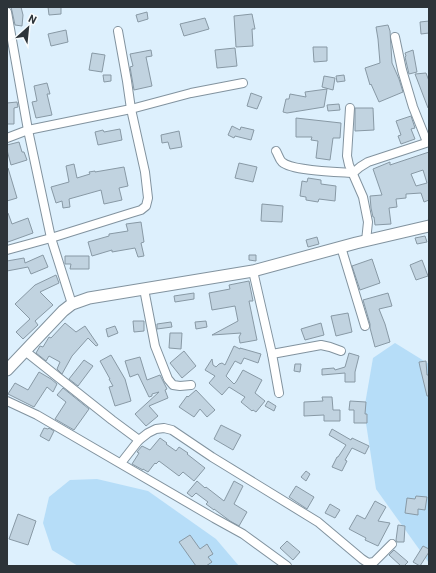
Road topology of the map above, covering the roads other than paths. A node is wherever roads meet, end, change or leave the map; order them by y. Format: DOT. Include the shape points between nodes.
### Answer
graph roads {
  1 [pos="7,12"];
  2 [pos="118,31"];
  3 [pos="395,37"];
  4 [pos="243,83"];
  5 [pos="350,108"];
  6 [pos="131,109"];
  7 [pos="28,130"];
  8 [pos="7,138"];
  9 [pos="428,142"];
  10 [pos="276,151"];
  11 [pos="353,173"];
  12 [pos="429,226"];
  13 [pos="52,238"];
  14 [pos="366,240"];
  15 [pos="341,247"];
  16 [pos="7,250"];
  17 [pos="252,271"];
  18 [pos="144,289"];
  19 [pos="72,304"];
  20 [pos="364,326"];
  21 [pos="25,351"];
  22 [pos="341,351"];
  23 [pos="272,354"];
  24 [pos="7,370"];
  25 [pos="191,385"];
  26 [pos="279,392"];
  27 [pos="7,401"];
  28 [pos="140,440"];
  29 [pos="121,464"];
  30 [pos="392,544"];
  31 [pos="287,566"];
  1 -- 7 [label="street"];
  2 -- 6 [label="street"];
  3 -- 9 [label="street" via="411,99"];
  4 -- 6 [label="street" via="191,93"];
  5 -- 11 [label="street" via="347,156"];
  6 -- 7 [label="street"];
  6 -- 13 [label="street" via="144,172 148,198 146,206 141,210"];
  7 -- 8 [label="street"];
  7 -- 13 [label="street"];
  9 -- 11 [label="street" via="368,162"];
  10 -- 11 [label="street" via="281,161 288,166"];
  11 -- 14 [label="street" via="363,197 368,222"];
  12 -- 14 [label="street"];
  13 -- 16 [label="street"];
  13 -- 19 [label="street"];
  14 -- 15 [label="street"];
  15 -- 17 [label="street"];
  15 -- 20 [label="street"];
  17 -- 18 [label="street"];
  17 -- 23 [label="street"];
  18 -- 19 [label="street" via="89,298"];
  18 -- 25 [label="street" via="155,346 168,379 173,385"];
  19 -- 21 [label="street"];
  21 -- 24 [label="street"];
  21 -- 28 [label="street"];
  22 -- 23 [label="street" via="321,345"];
  23 -- 26 [label="street"];
  27 -- 29 [label="street" via="37,415"];
  28 -- 29 [label="street"];
  28 -- 30 [label="street" via="156,429 172,430 318,522 368,563 374,562"];
  29 -- 31 [label="street" via="243,534"];
}
